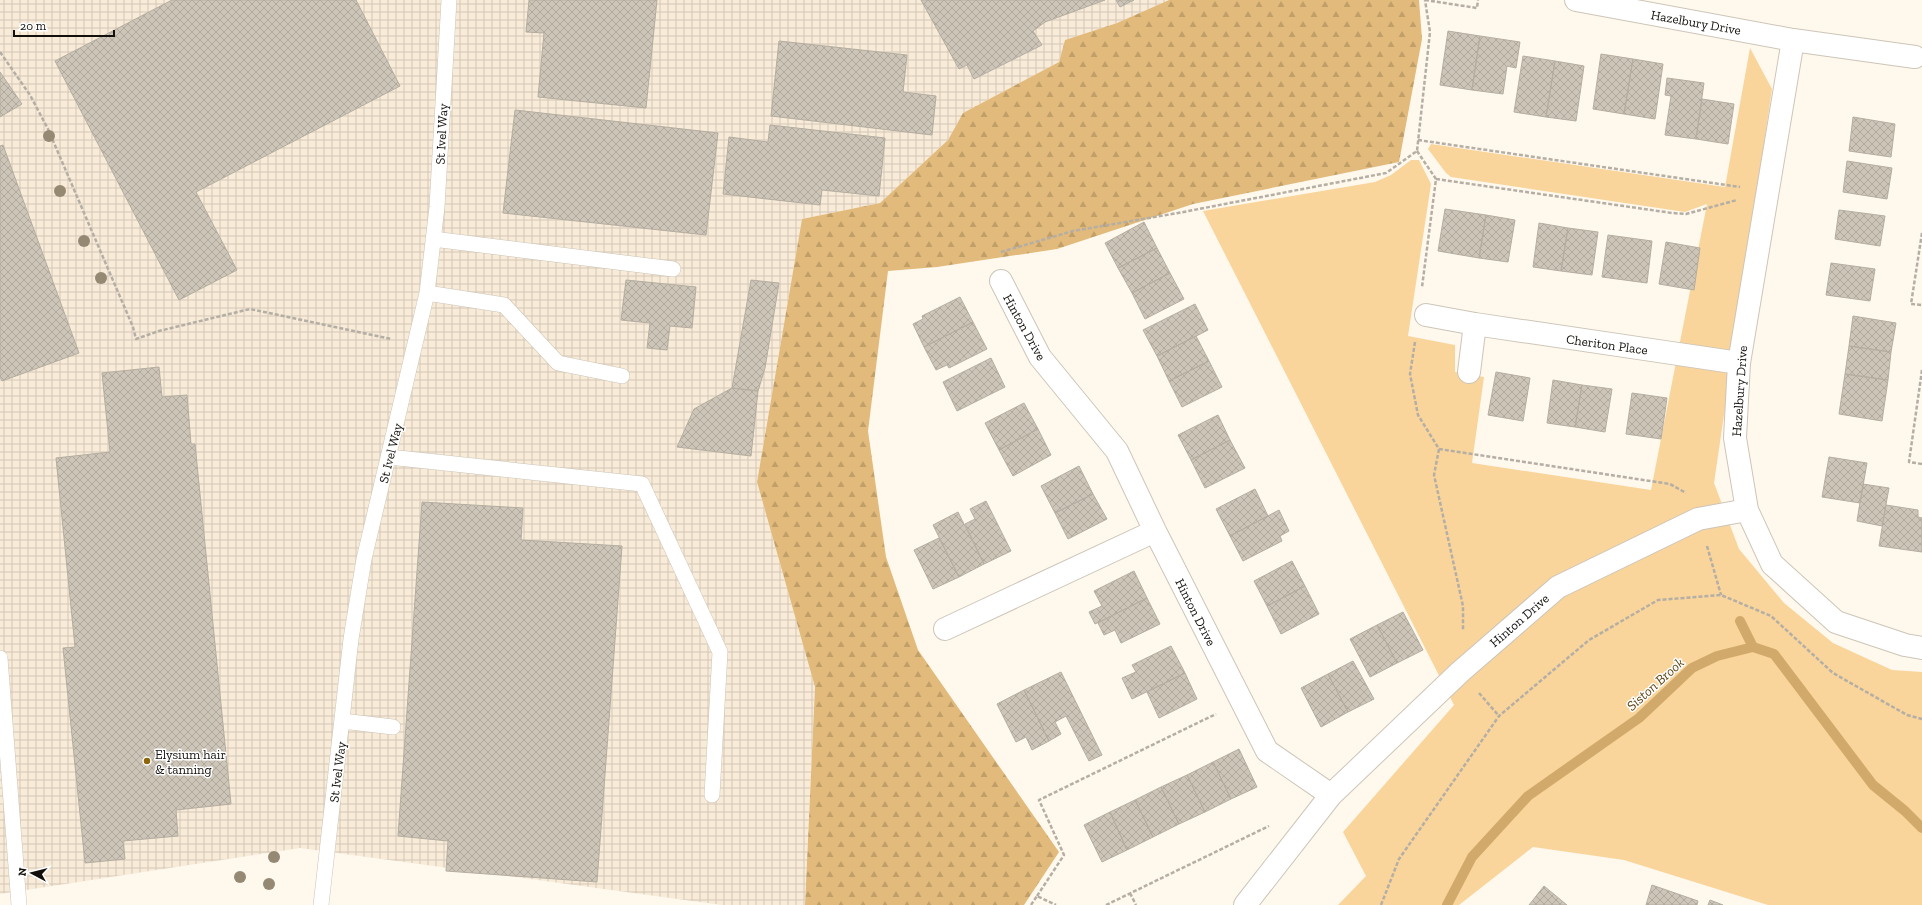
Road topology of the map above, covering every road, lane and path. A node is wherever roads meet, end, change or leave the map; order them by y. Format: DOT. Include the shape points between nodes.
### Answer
graph roads {
  1 [pos="449,0"];
  2 [pos="1425,0"];
  3 [pos="1478,0"];
  4 [pos="1576,0"];
  5 [pos="1793,40"];
  6 [pos="0,52"];
  7 [pos="1915,57"];
  8 [pos="1418,140"];
  9 [pos="1436,179"];
  10 [pos="1767,191"];
  11 [pos="1922,233"];
  12 [pos="433,239"];
  13 [pos="673,269"];
  14 [pos="1001,281"];
  15 [pos="427,293"];
  16 [pos="1922,305"];
  17 [pos="1426,315"];
  18 [pos="1475,324"];
  19 [pos="416,344"];
  20 [pos="1739,363"];
  21 [pos="1922,370"];
  22 [pos="1469,372"];
  23 [pos="622,376"];
  24 [pos="1439,449"];
  25 [pos="389,457"];
  26 [pos="1922,464"];
  27 [pos="1747,510"];
  28 [pos="1698,519"];
  29 [pos="1155,531"];
  30 [pos="1721,595"];
  31 [pos="945,629"];
  32 [pos="1922,648"];
  33 [pos="0,658"];
  34 [pos="1460,672"];
  35 [pos="1242,701"];
  36 [pos="1499,716"];
  37 [pos="1922,719"];
  38 [pos="342,721"];
  39 [pos="393,727"];
  40 [pos="4,767"];
  41 [pos="1331,795"];
  42 [pos="712,796"];
  43 [pos="1274,823"];
  44 [pos="1130,893"];
  45 [pos="1037,896"];
  46 [pos="19,905"];
  47 [pos="321,905"];
  48 [pos="1031,905"];
  49 [pos="1056,905"];
  50 [pos="1106,905"];
  51 [pos="1136,905"];
  52 [pos="1245,905"];
  53 [pos="1381,905"];
  1 -- 12 [label="lane, St Ivel Way"];
  2 -- 3 [label="path" via="1477,8"];
  2 -- 8 [label="path" via="1430,32"];
  4 -- 5 [label="street, Hazelbury Drive"];
  5 -- 7 [label="street, Hazelbury Drive"];
  5 -- 10 [label="street, Hazelbury Drive"];
  6 -- 19 [label="path" via="30,95 48,129 136,339 250,309"];
  8 -- 10 [label="path"];
  8 -- 14 [label="path" via="1417,151 1386,173 1073,231 996,253"];
  9 -- 10 [label="path" via="1686,214"];
  10 -- 20 [label="street, Hazelbury Drive"];
  11 -- 16 [label="path" via="1911,304"];
  12 -- 13 [label="lane"];
  12 -- 15 [label="lane, St Ivel Way"];
  14 -- 29 [label="street, Hinton Drive" via="1040,357 1117,450"];
  15 -- 19 [label="lane, St Ivel Way"];
  15 -- 23 [label="lane" via="504,305 558,363"];
  17 -- 18 [label="street, Cheriton Place"];
  18 -- 20 [label="street, Cheriton Place"];
  18 -- 22 [label="street"];
  19 -- 25 [label="lane, St Ivel Way"];
  20 -- 27 [label="street, Hazelbury Drive" via="1735,438"];
  21 -- 26 [label="path" via="1909,462"];
  24 -- 34 [label="path" via="1434,474 1463,606"];
  25 -- 38 [label="lane, St Ivel Way" via="364,559 351,639"];
  25 -- 42 [label="lane" via="642,484 720,652"];
  27 -- 28 [label="street, Hinton Drive"];
  27 -- 32 [label="street, Hazelbury Drive" via="1772,564 1836,622 1905,645"];
  28 -- 30 [label="path"];
  28 -- 34 [label="street, Hinton Drive" via="1558,587"];
  29 -- 31 [label="street"];
  29 -- 35 [label="street, Hinton Drive"];
  30 -- 36 [label="path" via="1658,600 1589,640"];
  30 -- 37 [label="path" via="1771,616 1833,674 1907,715"];
  33 -- 40 [label="lane"];
  34 -- 36 [label="path"];
  34 -- 41 [label="street, Hinton Drive"];
  35 -- 41 [label="street, Hinton Drive" via="1267,751"];
  35 -- 45 [label="path" via="1039,800 1064,855"];
  36 -- 53 [label="path" via="1399,859"];
  38 -- 39 [label="lane"];
  38 -- 47 [label="lane, St Ivel Way"];
  40 -- 46 [label="lane"];
  41 -- 52 [label="street, Hinton Drive"];
  43 -- 44 [label="path"];
  44 -- 50 [label="path"];
  44 -- 51 [label="path"];
  45 -- 48 [label="path"];
  45 -- 49 [label="path"];
}
